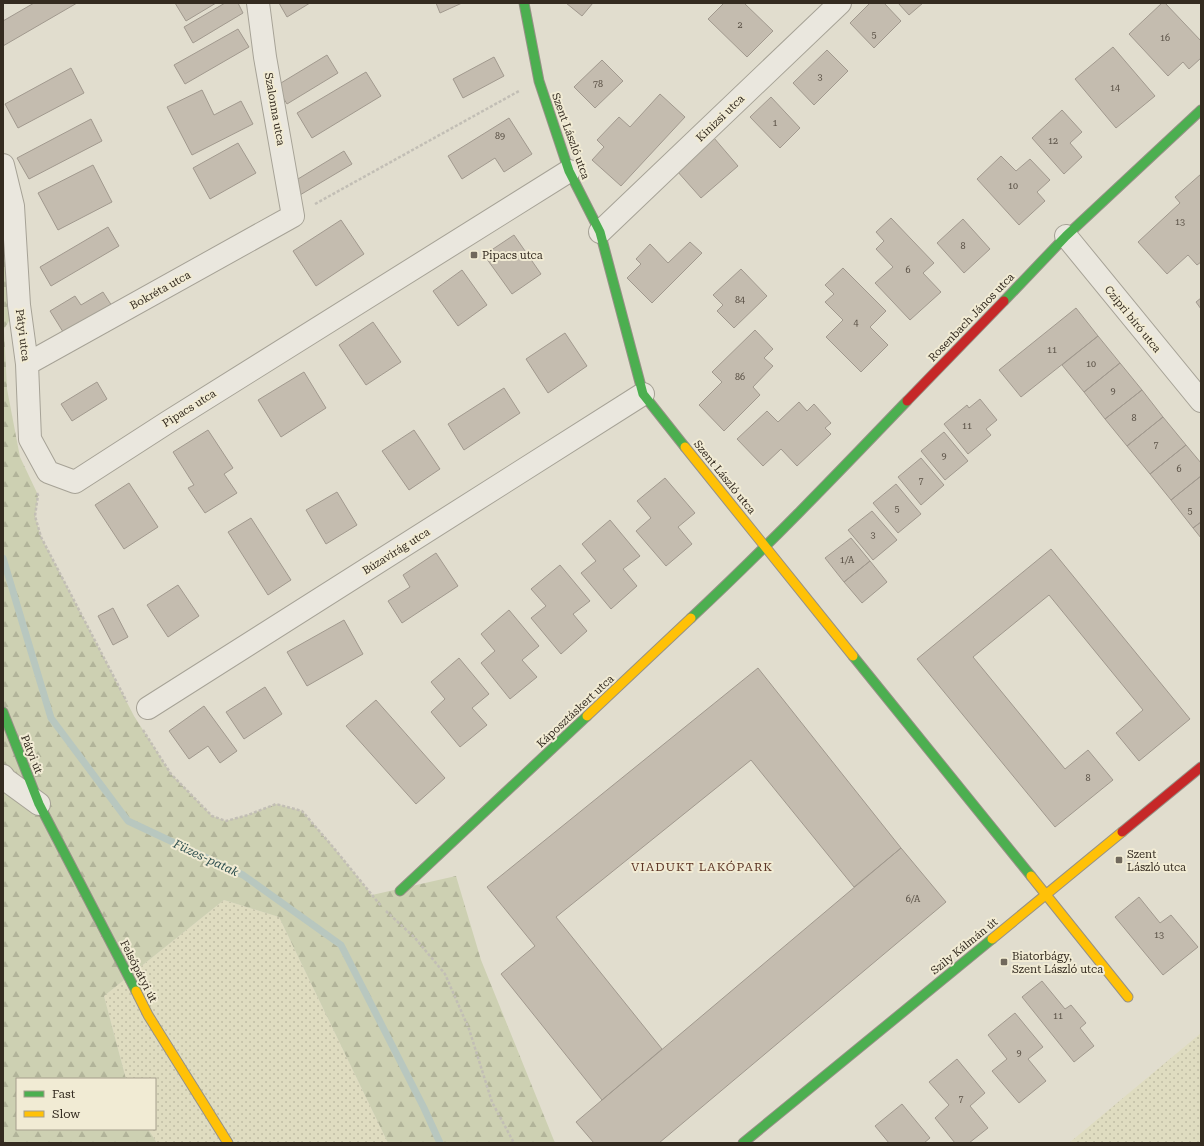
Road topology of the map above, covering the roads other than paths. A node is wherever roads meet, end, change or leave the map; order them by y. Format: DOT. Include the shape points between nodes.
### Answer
graph roads {
  1 [pos="258,3"];
  2 [pos="524,3"];
  3 [pos="840,3"];
  4 [pos="1201,110"];
  5 [pos="3,165"];
  6 [pos="569,171"];
  7 [pos="293,216"];
  8 [pos="600,232"];
  9 [pos="1066,236"];
  10 [pos="27,364"];
  11 [pos="643,394"];
  12 [pos="1201,401"];
  13 [pos="75,482"];
  14 [pos="766,548"];
  15 [pos="148,708"];
  16 [pos="3,712"];
  17 [pos="1201,767"];
  18 [pos="3,776"];
  19 [pos="39,804"];
  20 [pos="400,891"];
  21 [pos="1046,895"];
  22 [pos="1128,997"];
  23 [pos="228,1143"];
  24 [pos="743,1143"];
  1 -- 7 [label="street, Szalonna utca"];
  2 -- 6 [label="street, Szent László utca" via="539,81"];
  3 -- 8 [label="street, Kinizsi utca"];
  4 -- 9 [label="street, Rosenbach János utca"];
  5 -- 10 [label="street, Pátyi utca" via="13,206 19,305"];
  6 -- 8 [label="street, Szent László utca"];
  6 -- 13 [label="street, Pipacs utca"];
  7 -- 10 [label="street, Bokréta utca"];
  8 -- 11 [label="street, Szent László utca"];
  9 -- 12 [label="street, Czipri bíró utca"];
  9 -- 14 [label="street, Rosenbach János utca"];
  10 -- 13 [label="street, Pátyi utca" via="30,439 48,472"];
  11 -- 14 [label="street, Szent László utca"];
  11 -- 15 [label="street, Búzavirág utca"];
  14 -- 20 [label="street, Káposztáskert utca"];
  14 -- 21 [label="street, Szent László utca"];
  16 -- 19 [label="street, Pátyi út"];
  17 -- 21 [label="street, Szily Kálmán út"];
  18 -- 19 [label="street"];
  19 -- 23 [label="street, Felsőpátyi út" via="148,1015"];
  21 -- 22 [label="street, Szent László utca"];
  21 -- 24 [label="street, Szily Kálmán út"];
}
